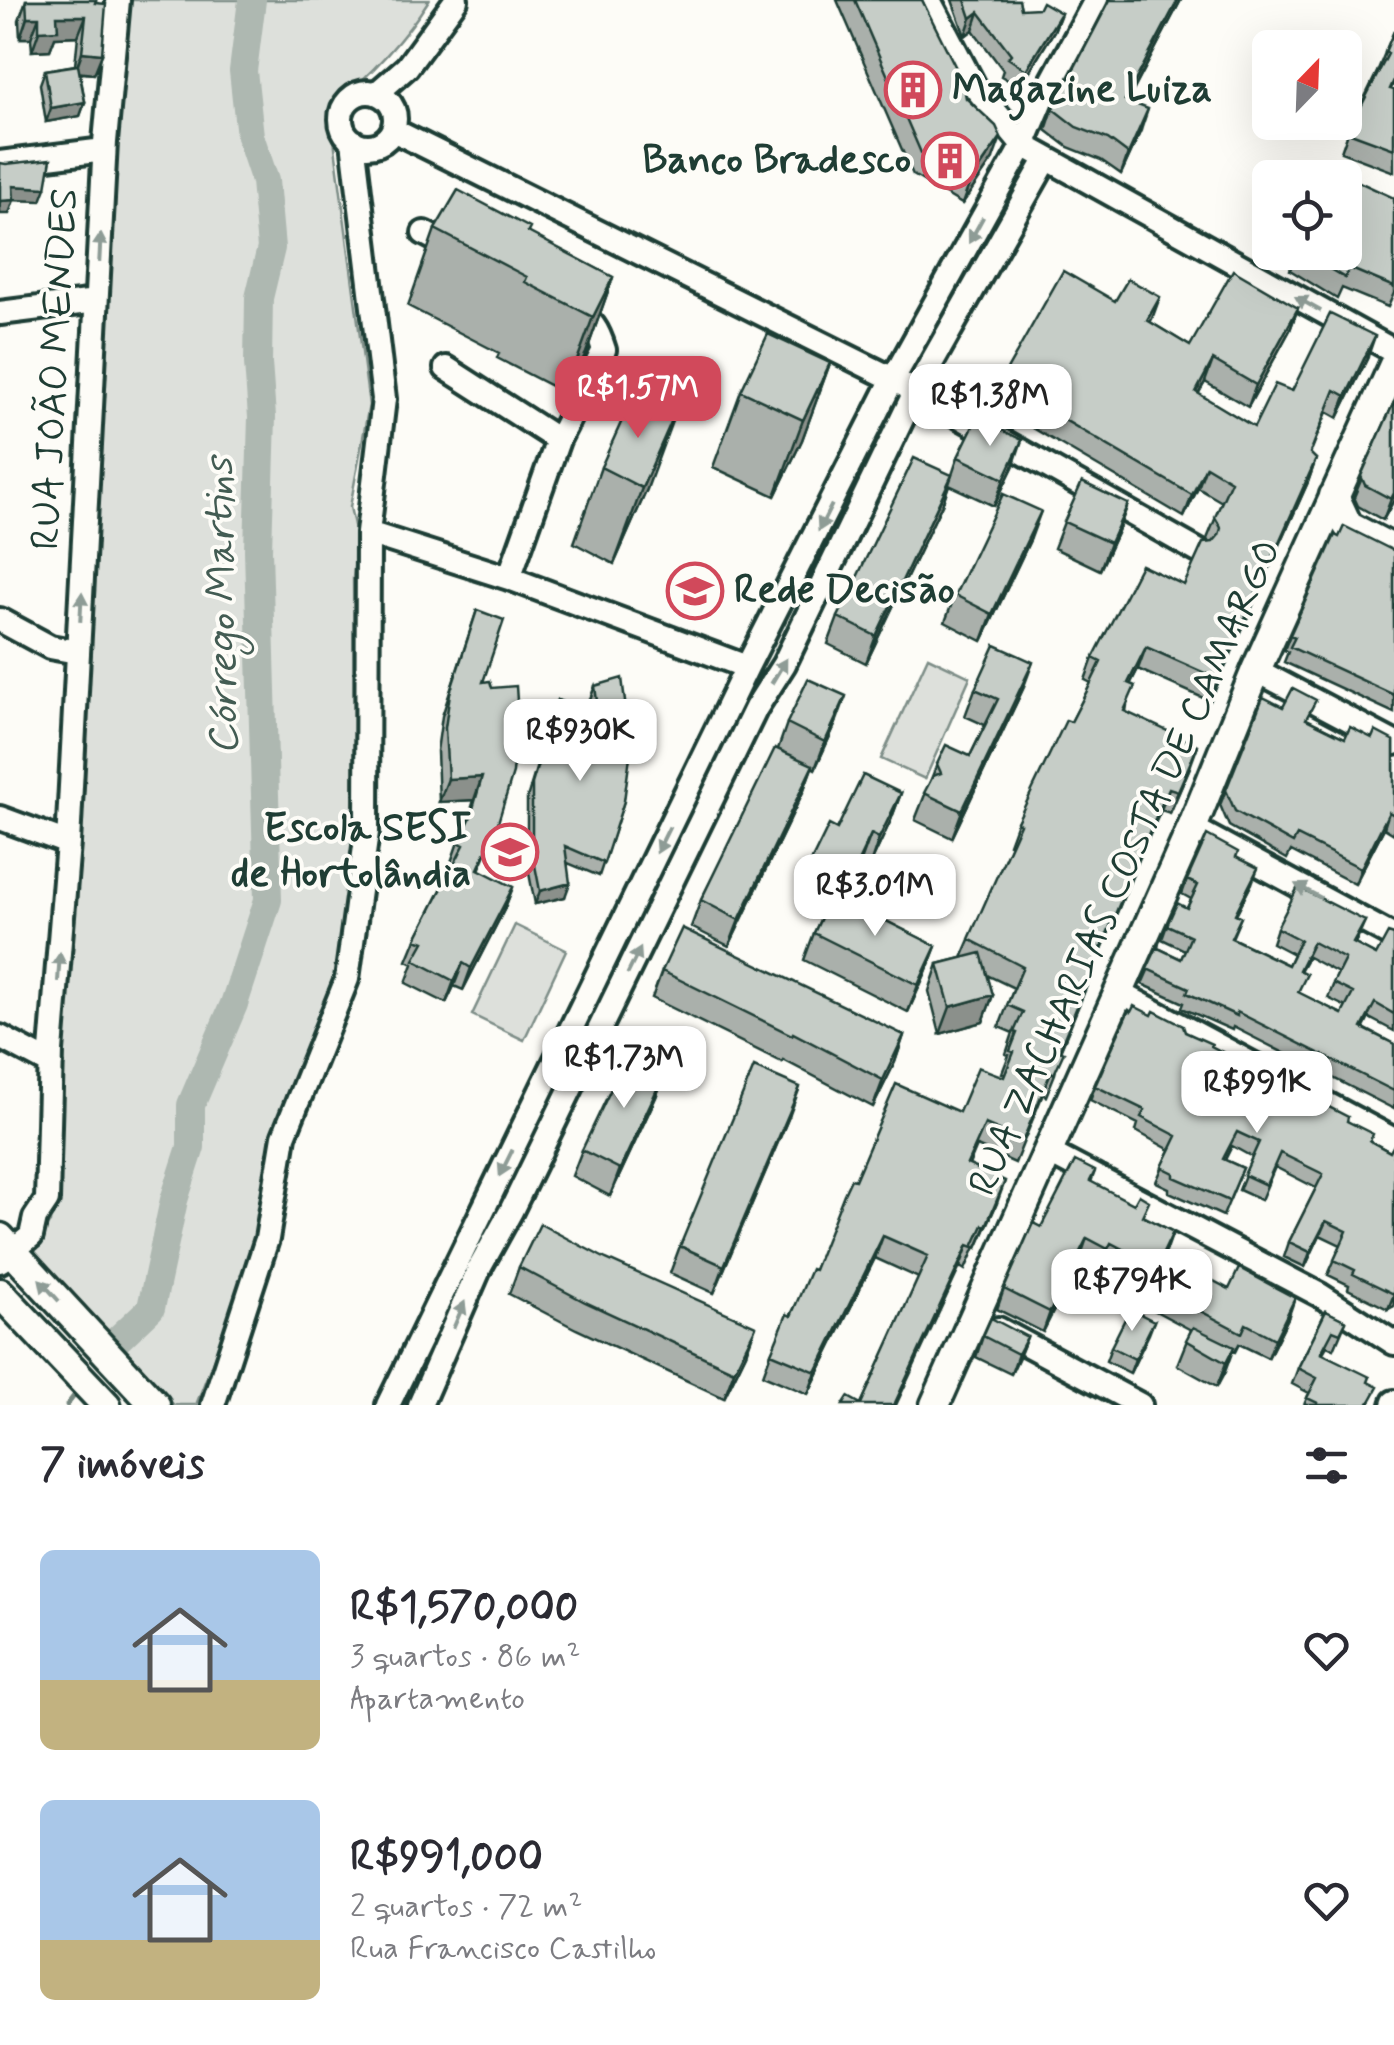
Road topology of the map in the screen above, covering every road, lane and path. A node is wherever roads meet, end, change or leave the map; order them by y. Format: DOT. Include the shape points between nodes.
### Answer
graph roads {
  1 [pos="118,0"];
  2 [pos="456,0"];
  3 [pos="929,0"];
  4 [pos="1096,0"];
  5 [pos="377,93"];
  6 [pos="394,121"];
  7 [pos="352,140"];
  8 [pos="1022,144"];
  9 [pos="104,150"];
  10 [pos="1046,160"];
  11 [pos="0,162"];
  12 [pos="424,233"];
  13 [pos="488,266"];
  14 [pos="552,299"];
  15 [pos="96,301"];
  16 [pos="0,313"];
  17 [pos="1394,351"];
  18 [pos="1394,365"];
  19 [pos="446,368"];
  20 [pos="896,374"];
  21 [pos="916,392"];
  22 [pos="558,440"];
  23 [pos="1334,496"];
  24 [pos="1348,526"];
  25 [pos="368,533"];
  26 [pos="1313,544"];
  27 [pos="1394,550"];
  28 [pos="1198,551"];
  29 [pos="509,578"];
  30 [pos="0,620"];
  31 [pos="77,652"];
  32 [pos="747,667"];
  33 [pos="1256,670"];
  34 [pos="1394,743"];
  35 [pos="0,818"];
  36 [pos="1192,828"];
  37 [pos="68,843"];
  38 [pos="1394,937"];
  39 [pos="1118,992"];
  40 [pos="0,1037"];
  41 [pos="51,1064"];
  42 [pos="1394,1140"];
  43 [pos="1046,1151"];
  44 [pos="3,1246"];
  45 [pos="0,1293"];
  46 [pos="973,1315"];
  47 [pos="1394,1343"];
  48 [pos="215,1397"];
  49 [pos="106,1405"];
  50 [pos="155,1405"];
  51 [pos="197,1405"];
  52 [pos="388,1405"];
  53 [pos="420,1405"];
  54 [pos="934,1405"];
  55 [pos="1140,1405"];
  1 -- 9 [label="street, RUA JOÃO MENDES"];
  2 -- 5 [label="street" via="407,67"];
  3 -- 8 [label="street" via="974,86"];
  4 -- 8 [label="street"];
  5 -- 6 [label="street" via="391,105"];
  5 -- 7 [label="street" via="358,94 344,106 342,124"];
  6 -- 7 [label="street" via="388,137 374,145"];
  6 -- 20 [label="street"];
  7 -- 25 [label="street" via="384,399"];
  8 -- 10 [label="street"];
  8 -- 20 [label="street, one-way"];
  9 -- 11 [label="street"];
  15 -- 9 [label="street, RUA JOÃO MENDES, one-way"];
  17 -- 10 [label="street, one-way"];
  10 -- 21 [label="street"];
  12 -- 13 [label="street"];
  14 -- 22 [label="street" via="584,315 604,350"];
  15 -- 16 [label="street"];
  31 -- 15 [label="street, RUA JOÃO MENDES, one-way"];
  18 -- 23 [label="main road, RUA ZACHARIAS COSTA DE CAMARGO"];
  19 -- 22 [label="street"];
  20 -- 21 [label="street"];
  20 -- 32 [label="street, one-way"];
  21 -- 28 [label="street"];
  53 -- 21 [label="street, one-way" via="480,1267"];
  22 -- 29 [label="street"];
  23 -- 24 [label="main road"];
  23 -- 26 [label="main road, RUA ZACHARIAS COSTA DE CAMARGO"];
  24 -- 26 [label="main road"];
  24 -- 27 [label="main road"];
  25 -- 29 [label="street"];
  25 -- 48 [label="street" via="366,832 347,979 284,1136 266,1239"];
  26 -- 33 [label="main road, RUA ZACHARIAS COSTA DE CAMARGO"];
  29 -- 32 [label="street"];
  30 -- 31 [label="street" via="50,647"];
  31 -- 37 [label="street, RUA JOÃO MENDES"];
  32 -- 52 [label="street, one-way"];
  33 -- 34 [label="street"];
  33 -- 36 [label="main road, RUA ZACHARIAS COSTA DE CAMARGO"];
  35 -- 37 [label="street"];
  38 -- 36 [label="street, one-way"];
  36 -- 39 [label="main road, RUA ZACHARIAS COSTA DE CAMARGO"];
  41 -- 37 [label="street, RUA JOÃO MENDES, one-way"];
  39 -- 42 [label="street"];
  39 -- 43 [label="main road, RUA ZACHARIAS COSTA DE CAMARGO"];
  40 -- 41 [label="street"];
  41 -- 44 [label="street, RUA JOÃO MENDES" via="47,1200 35,1218 16,1225"];
  43 -- 46 [label="main road, RUA ZACHARIAS COSTA DE CAMARGO"];
  43 -- 47 [label="street" via="1320,1295"];
  50 -- 44 [label="main road, one-way"];
  45 -- 49 [label="main road"];
  46 -- 54 [label="main road, RUA ZACHARIAS COSTA DE CAMARGO"];
  46 -- 55 [label="street"];
  48 -- 51 [label="street"];
}
